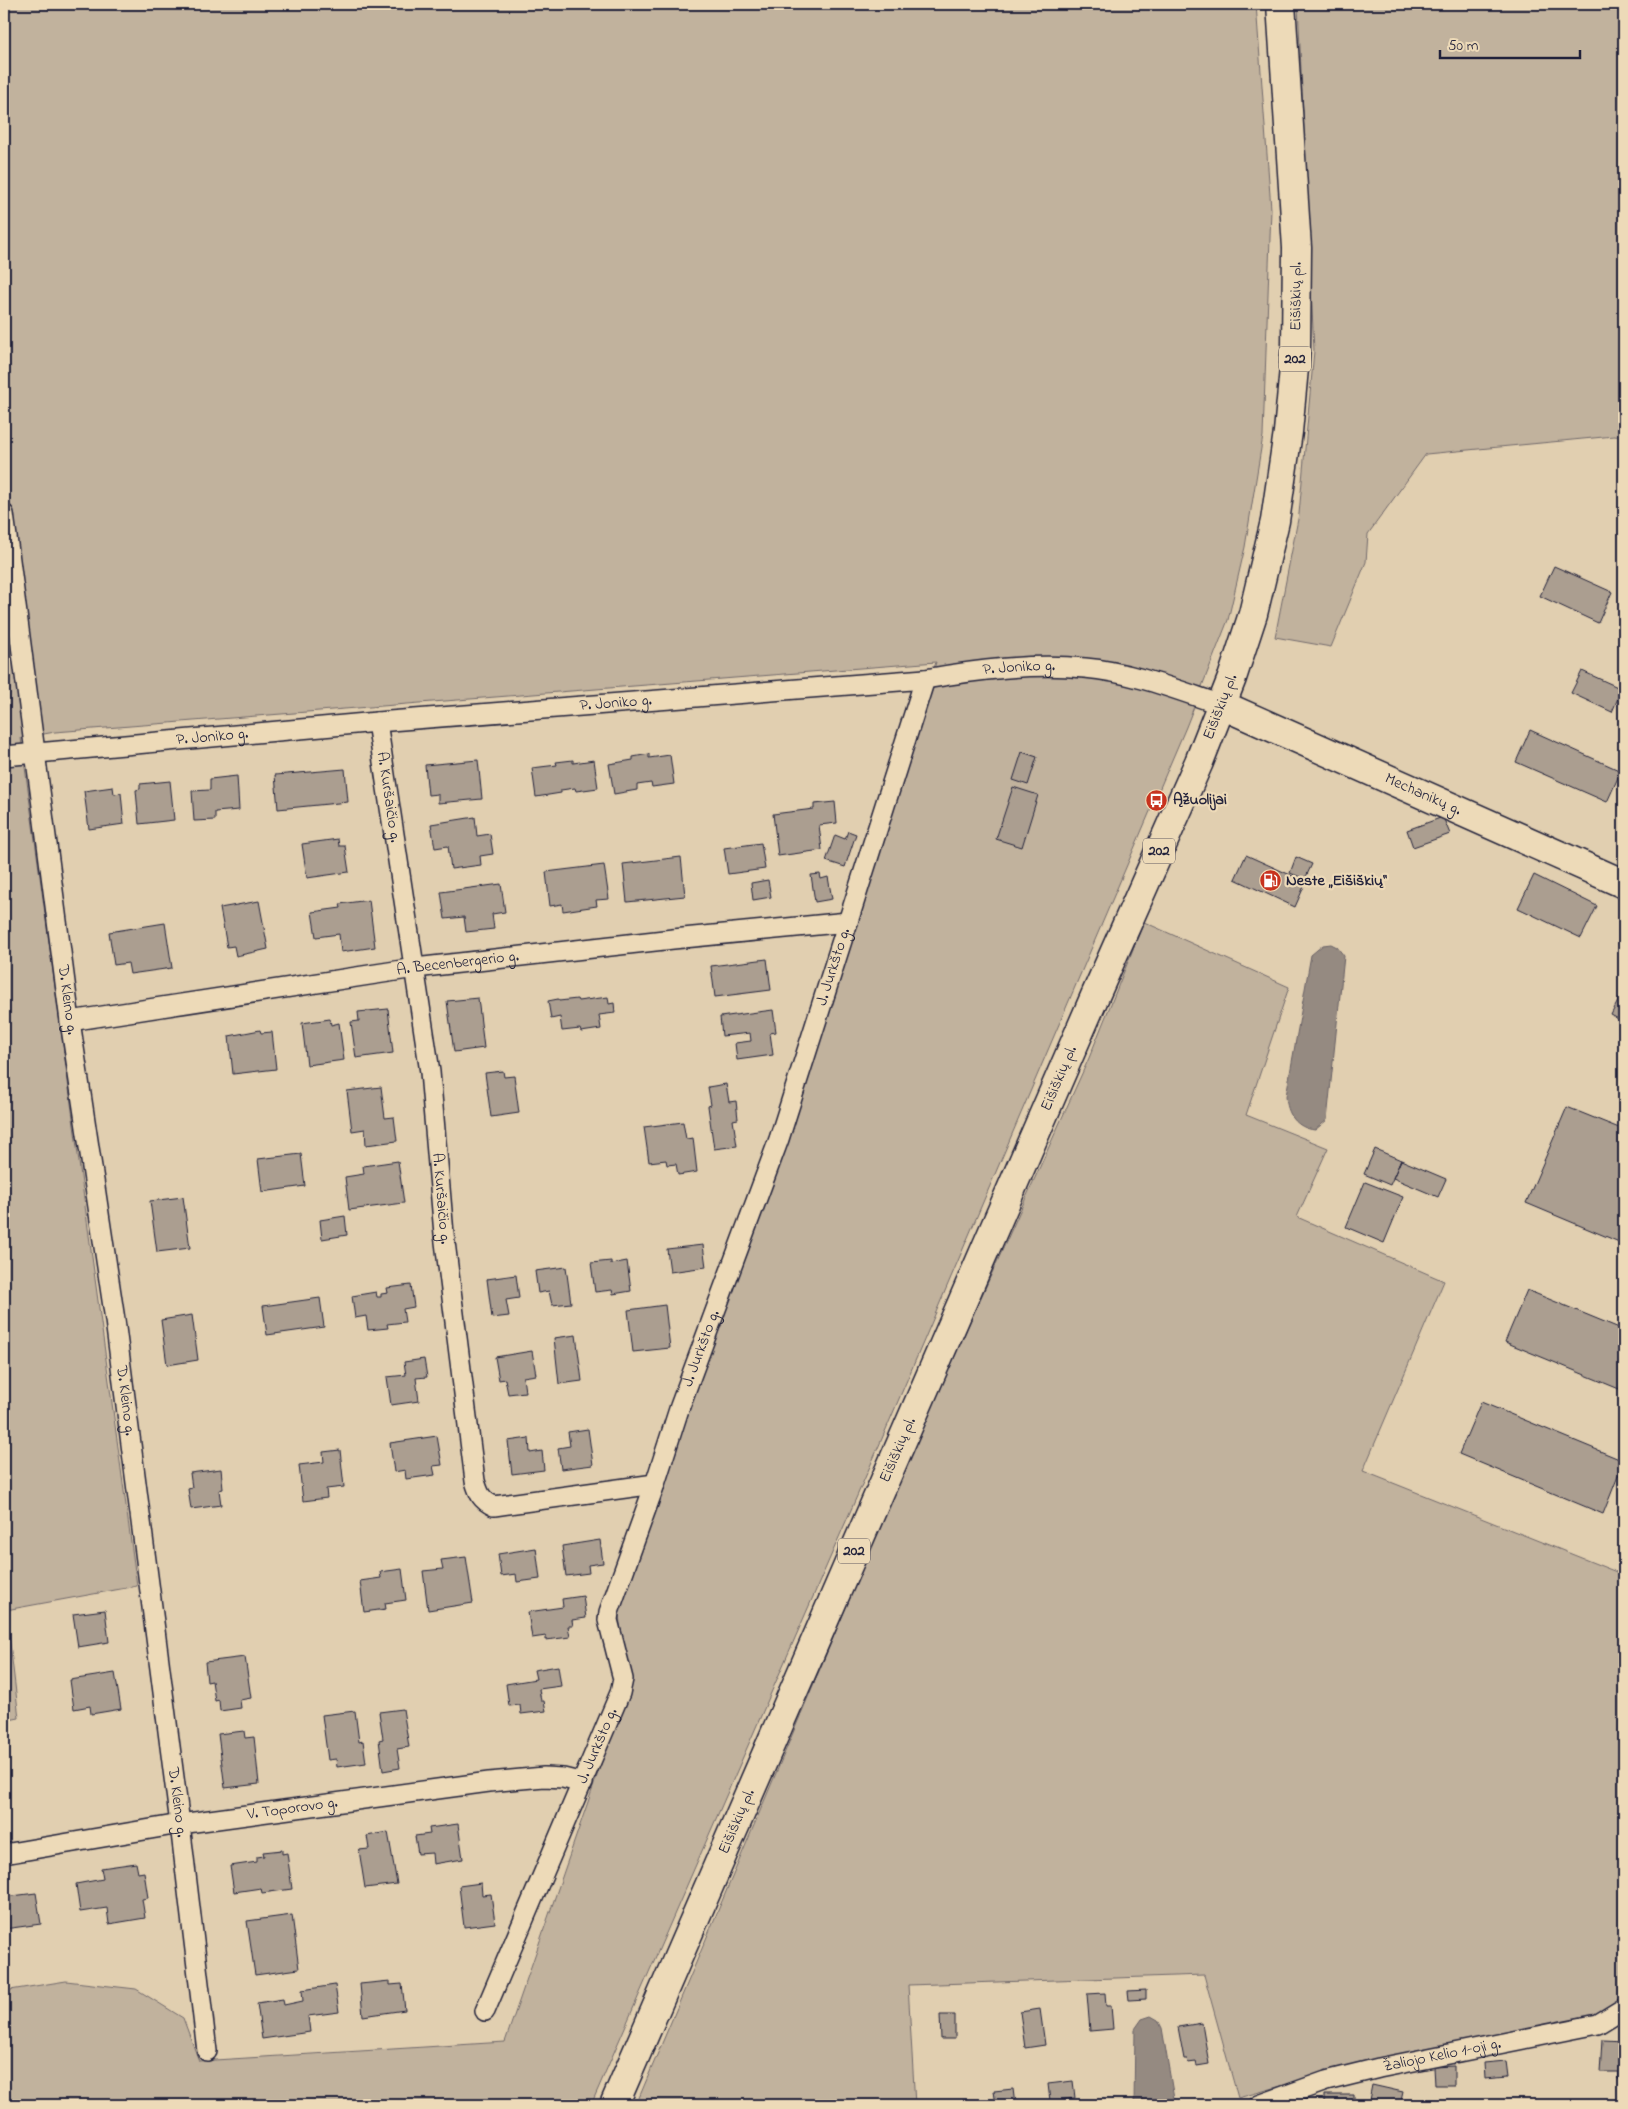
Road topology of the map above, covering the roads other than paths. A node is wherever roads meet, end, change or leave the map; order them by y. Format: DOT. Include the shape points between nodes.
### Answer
graph roads {
  1 [pos="1281,4"];
  2 [pos="4,514"];
  3 [pos="925,679"];
  4 [pos="1222,705"];
  5 [pos="377,722"];
  6 [pos="36,752"];
  7 [pos="4,756"];
  8 [pos="1624,884"];
  9 [pos="848,922"];
  10 [pos="416,968"];
  11 [pos="70,1021"];
  12 [pos="655,1484"];
  13 [pos="583,1783"];
  14 [pos="180,1824"];
  15 [pos="4,1854"];
  16 [pos="1624,2008"];
  17 [pos="485,2011"];
  18 [pos="207,2051"];
  19 [pos="614,2105"];
  20 [pos="1258,2105"];
  1 -- 4 [label="main road, Eišiškių pl. / 202" via="1297,248 1296,347 1288,432 1266,566"];
  2 -- 6 [label="street, D. Kleino g."];
  3 -- 4 [label="street, P. Joniko g." via="1017,667 1086,668 1142,679"];
  3 -- 5 [label="street, P. Joniko g."];
  3 -- 9 [label="street, J. Jurkšto g."];
  4 -- 8 [label="main road, Mechanikų g."];
  4 -- 19 [label="main road, Eišiškių pl. / 202"];
  5 -- 6 [label="street, P. Joniko g."];
  5 -- 10 [label="street, A. Kuršaičio g."];
  6 -- 7 [label="street, P. Joniko g."];
  6 -- 11 [label="street, D. Kleino g."];
  9 -- 10 [label="street, A. Becenbergerio g."];
  9 -- 12 [label="street, J. Jurkšto g." via="779,1140 680,1406"];
  10 -- 11 [label="street, A. Becenbergerio g."];
  10 -- 12 [label="street, A. Kuršaičio g." via="430,1072 444,1234 479,1494 484,1502 494,1506"];
  11 -- 14 [label="street, D. Kleino g." via="115,1320"];
  12 -- 13 [label="street, J. Jurkšto g." via="609,1612 608,1620 623,1679 620,1693"];
  13 -- 14 [label="street, V. Toporovo g." via="544,1777 488,1782"];
  13 -- 17 [label="street, J. Jurkšto g."];
  14 -- 15 [label="street, V. Toporovo g."];
  14 -- 18 [label="street, D. Kleino g."];
  16 -- 20 [label="street, Žaliojo Kelio 1-oji g." via="1598,2024 1326,2081"];
}
